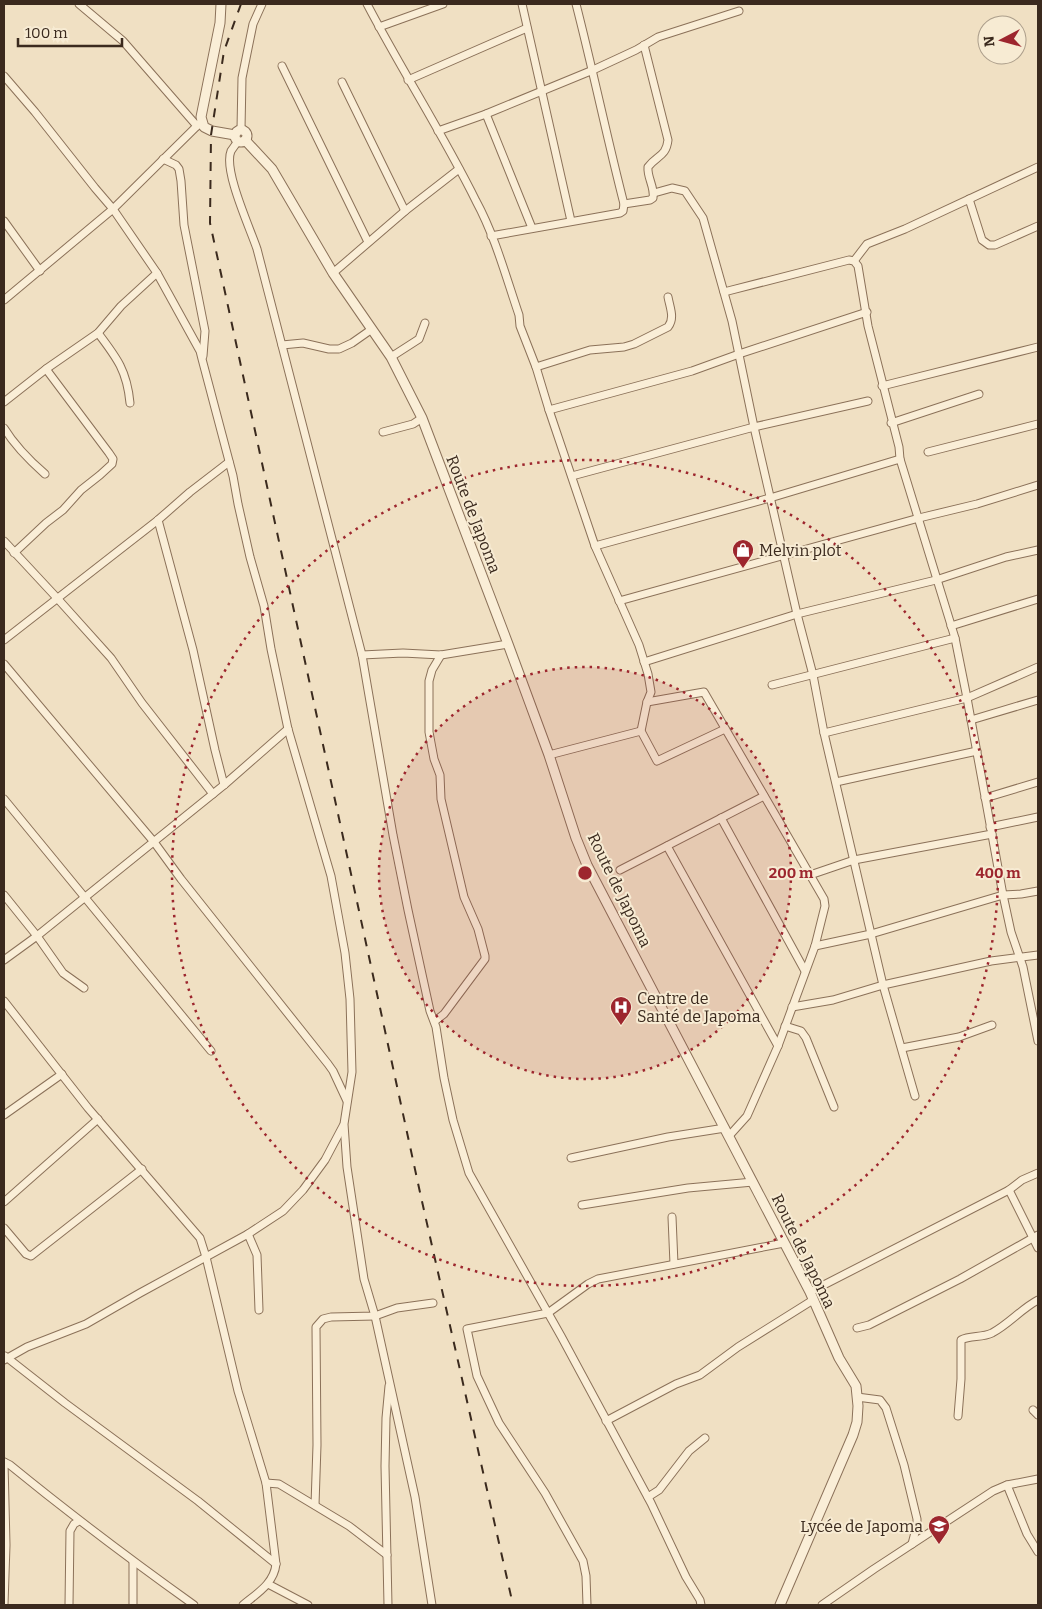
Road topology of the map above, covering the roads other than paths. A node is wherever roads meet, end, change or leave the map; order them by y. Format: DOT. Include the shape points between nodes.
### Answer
graph roads {
  1 [pos="79,4"];
  2 [pos="221,4"];
  3 [pos="262,4"];
  4 [pos="367,4"];
  5 [pos="443,4"];
  6 [pos="522,4"];
  7 [pos="576,4"];
  8 [pos="739,11"];
  9 [pos="380,27"];
  10 [pos="528,28"];
  11 [pos="644,45"];
  12 [pos="282,66"];
  13 [pos="593,70"];
  14 [pos="4,76"];
  15 [pos="408,80"];
  16 [pos="342,82"];
  17 [pos="542,90"];
  18 [pos="486,114"];
  19 [pos="199,124"];
  20 [pos="438,132"];
  21 [pos="240,136"];
  22 [pos="163,159"];
  23 [pos="1038,167"];
  24 [pos="460,169"];
  25 [pos="654,193"];
  26 [pos="969,199"];
  27 [pos="624,204"];
  28 [pos="113,209"];
  29 [pos="405,210"];
  30 [pos="4,221"];
  31 [pos="571,221"];
  32 [pos="1038,226"];
  33 [pos="532,228"];
  34 [pos="491,236"];
  35 [pos="368,242"];
  36 [pos="854,261"];
  37 [pos="40,271"];
  38 [pos="157,273"];
  39 [pos="334,273"];
  40 [pos="724,292"];
  41 [pos="668,297"];
  42 [pos="4,300"];
  43 [pos="867,312"];
  44 [pos="425,323"];
  45 [pos="372,329"];
  46 [pos="98,333"];
  47 [pos="282,345"];
  48 [pos="1038,346"];
  49 [pos="739,354"];
  50 [pos="391,357"];
  51 [pos="202,359"];
  52 [pos="536,367"];
  53 [pos="46,369"];
  54 [pos="882,386"];
  55 [pos="979,394"];
  56 [pos="868,401"];
  57 [pos="4,402"];
  58 [pos="130,403"];
  59 [pos="549,410"];
  60 [pos="422,418"];
  61 [pos="892,423"];
  62 [pos="1038,424"];
  63 [pos="754,427"];
  64 [pos="4,428"];
  65 [pos="383,432"];
  66 [pos="928,452"];
  67 [pos="900,460"];
  68 [pos="230,462"];
  69 [pos="45,474"];
  70 [pos="572,476"];
  71 [pos="1038,485"];
  72 [pos="770,498"];
  73 [pos="919,518"];
  74 [pos="158,520"];
  75 [pos="4,542"];
  76 [pos="595,546"];
  77 [pos="1038,550"];
  78 [pos="14,553"];
  79 [pos="783,556"];
  80 [pos="936,580"];
  81 [pos="57,598"];
  82 [pos="1038,599"];
  83 [pos="619,601"];
  84 [pos="797,614"];
  85 [pos="952,626"];
  86 [pos="955,638"];
  87 [pos="4,640"];
  88 [pos="508,644"];
  89 [pos="441,655"];
  90 [pos="362,656"];
  91 [pos="644,662"];
  92 [pos="4,664"];
  93 [pos="1038,668"];
  94 [pos="813,675"];
  95 [pos="772,685"];
  96 [pos="967,698"];
  97 [pos="1038,700"];
  98 [pos="647,702"];
  99 [pos="971,720"];
  100 [pos="725,729"];
  101 [pos="288,730"];
  102 [pos="641,731"];
  103 [pos="824,734"];
  104 [pos="977,751"];
  105 [pos="548,755"];
  106 [pos="836,782"];
  107 [pos="1038,782"];
  108 [pos="224,785"];
  109 [pos="213,794"];
  110 [pos="764,796"];
  111 [pos="985,798"];
  112 [pos="4,799"];
  113 [pos="1038,817"];
  114 [pos="721,818"];
  115 [pos="991,830"];
  116 [pos="154,842"];
  117 [pos="667,846"];
  118 [pos="854,860"];
  119 [pos="620,870"];
  120 [pos="810,875"];
  121 [pos="1038,891"];
  122 [pos="4,895"];
  123 [pos="1003,895"];
  124 [pos="85,897"];
  125 [pos="871,934"];
  126 [pos="37,936"];
  127 [pos="815,946"];
  128 [pos="1038,955"];
  129 [pos="1020,957"];
  130 [pos="4,960"];
  131 [pos="805,971"];
  132 [pos="883,985"];
  133 [pos="84,988"];
  134 [pos="4,1001"];
  135 [pos="792,1007"];
  136 [pos="434,1021"];
  137 [pos="992,1025"];
  138 [pos="785,1026"];
  139 [pos="1038,1041"];
  140 [pos="778,1046"];
  141 [pos="902,1048"];
  142 [pos="211,1051"];
  143 [pos="62,1074"];
  144 [pos="916,1096"];
  145 [pos="347,1101"];
  146 [pos="834,1107"];
  147 [pos="4,1115"];
  148 [pos="98,1119"];
  149 [pos="344,1124"];
  150 [pos="727,1132"];
  151 [pos="570,1158"];
  152 [pos="142,1169"];
  153 [pos="1038,1173"];
  154 [pos="753,1182"];
  155 [pos="1009,1190"];
  156 [pos="4,1202"];
  157 [pos="582,1205"];
  158 [pos="672,1216"];
  159 [pos="4,1228"];
  160 [pos="248,1234"];
  161 [pos="1036,1237"];
  162 [pos="784,1243"];
  163 [pos="1038,1248"];
  164 [pos="206,1258"];
  165 [pos="674,1264"];
  166 [pos="812,1296"];
  167 [pos="1038,1300"];
  168 [pos="432,1303"];
  169 [pos="259,1310"];
  170 [pos="548,1313"];
  171 [pos="375,1316"];
  172 [pos="856,1328"];
  173 [pos="5,1357"];
  174 [pos="390,1382"];
  175 [pos="857,1397"];
  176 [pos="958,1416"];
  177 [pos="606,1421"];
  178 [pos="705,1438"];
  179 [pos="4,1462"];
  180 [pos="1038,1479"];
  181 [pos="266,1483"];
  182 [pos="1007,1485"];
  183 [pos="648,1497"];
  184 [pos="315,1506"];
  185 [pos="79,1521"];
  186 [pos="912,1544"];
  187 [pos="1038,1552"];
  188 [pos="387,1555"];
  189 [pos="133,1562"];
  190 [pos="276,1564"];
  191 [pos="268,1584"];
  192 [pos="4,1605"];
  193 [pos="68,1605"];
  194 [pos="134,1605"];
  195 [pos="194,1605"];
  196 [pos="242,1605"];
  197 [pos="308,1605"];
  198 [pos="388,1605"];
  199 [pos="432,1605"];
  200 [pos="587,1605"];
  201 [pos="701,1605"];
  202 [pos="780,1605"];
  203 [pos="822,1605"];
  1 -- 19 [label="street" via="123,41"];
  2 -- 19 [label="street"];
  3 -- 21 [label="street" via="253,24 242,78"];
  4 -- 9 [label="street"];
  5 -- 9 [label="street"];
  6 -- 10 [label="street"];
  7 -- 13 [label="street"];
  8 -- 11 [label="street"];
  9 -- 15 [label="street"];
  10 -- 15 [label="street"];
  10 -- 17 [label="street"];
  11 -- 13 [label="street"];
  11 -- 25 [label="street" via="668,140 664,154 648,167"];
  12 -- 35 [label="street"];
  13 -- 17 [label="street"];
  13 -- 27 [label="street"];
  14 -- 28 [label="street"];
  15 -- 20 [label="street"];
  16 -- 29 [label="street"];
  17 -- 18 [label="street"];
  17 -- 31 [label="street"];
  18 -- 20 [label="street"];
  18 -- 33 [label="street"];
  19 -- 21 [label="street" via="212,131"];
  19 -- 22 [label="street"];
  20 -- 24 [label="street"];
  21 -- 39 [label="street, Route de Japoma" via="272,169"];
  21 -- 47 [label="street" via="231,151 230,161 235,188 257,249"];
  22 -- 28 [label="street"];
  22 -- 51 [label="street" via="179,169 184,225 204,332"];
  23 -- 26 [label="street"];
  24 -- 29 [label="street"];
  24 -- 34 [label="street"];
  25 -- 27 [label="street" via="650,200"];
  25 -- 40 [label="street" via="672,188 685,191 703,218"];
  26 -- 32 [label="street" via="982,240 989,245"];
  26 -- 36 [label="street" via="867,244"];
  27 -- 31 [label="street" via="620,213"];
  28 -- 37 [label="street"];
  28 -- 38 [label="street"];
  29 -- 35 [label="street"];
  30 -- 37 [label="street"];
  31 -- 33 [label="street"];
  33 -- 34 [label="street"];
  34 -- 52 [label="street"];
  35 -- 39 [label="street"];
  36 -- 40 [label="street"];
  36 -- 43 [label="street" via="858,266"];
  37 -- 42 [label="street"];
  38 -- 46 [label="street" via="121,306"];
  38 -- 51 [label="street"];
  39 -- 45 [label="street, Route de Japoma"];
  40 -- 49 [label="street"];
  41 -- 52 [label="street" via="672,317 668,327 634,344 590,350"];
  43 -- 49 [label="street"];
  43 -- 54 [label="street"];
  44 -- 50 [label="street" via="419,339"];
  45 -- 47 [label="street" via="339,349 303,343"];
  45 -- 50 [label="street, Route de Japoma"];
  46 -- 53 [label="street"];
  46 -- 58 [label="street" via="124,371"];
  47 -- 90 [label="street"];
  48 -- 54 [label="street"];
  49 -- 59 [label="street" via="692,371"];
  49 -- 63 [label="street"];
  50 -- 60 [label="street, Route de Japoma"];
  51 -- 68 [label="street"];
  52 -- 59 [label="street"];
  53 -- 57 [label="street"];
  53 -- 78 [label="street" via="113,459 100,476"];
  54 -- 61 [label="street"];
  55 -- 61 [label="street"];
  56 -- 63 [label="street"];
  59 -- 70 [label="street"];
  60 -- 65 [label="street"];
  60 -- 88 [label="street, Route de Japoma"];
  61 -- 67 [label="street"];
  62 -- 66 [label="street"];
  63 -- 70 [label="street"];
  63 -- 72 [label="street"];
  64 -- 69 [label="street" via="20,450"];
  67 -- 72 [label="street"];
  67 -- 73 [label="street"];
  68 -- 74 [label="street"];
  68 -- 101 [label="street" via="264,606"];
  70 -- 76 [label="street"];
  71 -- 73 [label="street"];
  72 -- 76 [label="street"];
  72 -- 79 [label="street"];
  73 -- 79 [label="street"];
  73 -- 80 [label="street"];
  74 -- 81 [label="street"];
  74 -- 108 [label="street" via="193,650"];
  75 -- 78 [label="street"];
  76 -- 83 [label="street"];
  77 -- 80 [label="street" via="1006,556"];
  78 -- 81 [label="street"];
  79 -- 83 [label="street"];
  79 -- 84 [label="street"];
  80 -- 84 [label="street"];
  80 -- 85 [label="street"];
  81 -- 87 [label="street"];
  81 -- 109 [label="street" via="110,658"];
  82 -- 85 [label="street"];
  83 -- 91 [label="street"];
  84 -- 91 [label="street"];
  84 -- 94 [label="street"];
  85 -- 86 [label="street"];
  86 -- 94 [label="street"];
  86 -- 96 [label="street"];
  88 -- 89 [label="street"];
  88 -- 105 [label="street, Route de Japoma"];
  89 -- 90 [label="street"];
  89 -- 136 [label="street" via="429,680 429,732 464,897 478,929 485,959 448,1010"];
  90 -- 136 [label="street" via="402,882"];
  91 -- 98 [label="street" via="651,692"];
  92 -- 116 [label="street"];
  93 -- 96 [label="street"];
  94 -- 95 [label="street"];
  94 -- 103 [label="street"];
  96 -- 99 [label="street"];
  96 -- 103 [label="street"];
  97 -- 99 [label="street"];
  98 -- 100 [label="street" via="704,692"];
  98 -- 102 [label="street"];
  99 -- 104 [label="street"];
  100 -- 102 [label="street" via="657,761"];
  100 -- 110 [label="street"];
  101 -- 108 [label="street"];
  101 -- 145 [label="street" via="331,876 345,953 353,1054"];
  102 -- 105 [label="street"];
  103 -- 106 [label="street"];
  104 -- 106 [label="street"];
  104 -- 111 [label="street"];
  105 -- 150 [label="street, Route de Japoma" via="588,866"];
  106 -- 118 [label="street"];
  107 -- 111 [label="street"];
  108 -- 109 [label="street"];
  109 -- 116 [label="street"];
  110 -- 114 [label="street"];
  110 -- 120 [label="street"];
  111 -- 115 [label="street"];
  112 -- 124 [label="street"];
  113 -- 115 [label="street"];
  114 -- 117 [label="street"];
  114 -- 131 [label="street"];
  115 -- 118 [label="street"];
  115 -- 123 [label="street"];
  116 -- 124 [label="street"];
  116 -- 145 [label="street" via="328,1064"];
  117 -- 119 [label="street"];
  117 -- 140 [label="street"];
  118 -- 120 [label="street"];
  118 -- 125 [label="street"];
  120 -- 127 [label="street" via="825,906"];
  121 -- 123 [label="street"];
  122 -- 126 [label="street"];
  123 -- 125 [label="street"];
  123 -- 129 [label="street"];
  124 -- 126 [label="street"];
  124 -- 142 [label="street"];
  125 -- 127 [label="street"];
  125 -- 132 [label="street"];
  126 -- 130 [label="street"];
  126 -- 133 [label="street" via="63,972"];
  127 -- 131 [label="street"];
  128 -- 129 [label="street"];
  129 -- 132 [label="street"];
  129 -- 139 [label="street"];
  131 -- 135 [label="street"];
  132 -- 135 [label="street" via="833,1000"];
  132 -- 141 [label="street"];
  134 -- 143 [label="street"];
  135 -- 138 [label="street"];
  136 -- 170 [label="street" via="453,1120 469,1173"];
  137 -- 141 [label="street" via="959,1037"];
  138 -- 140 [label="street"];
  138 -- 146 [label="street" via="801,1031 806,1038"];
  140 -- 150 [label="street" via="747,1116"];
  141 -- 144 [label="street"];
  143 -- 147 [label="street"];
  143 -- 148 [label="street"];
  145 -- 149 [label="street"];
  148 -- 152 [label="street"];
  148 -- 156 [label="street"];
  149 -- 160 [label="street" via="325,1160 291,1204"];
  149 -- 171 [label="street" via="363,1272"];
  150 -- 151 [label="street" via="668,1137"];
  150 -- 154 [label="street, Route de Japoma"];
  152 -- 159 [label="street" via="31,1256"];
  152 -- 164 [label="street" via="200,1238"];
  153 -- 155 [label="street"];
  154 -- 157 [label="street" via="688,1188"];
  154 -- 162 [label="street, Route de Japoma"];
  155 -- 161 [label="street"];
  155 -- 166 [label="street"];
  158 -- 165 [label="street"];
  160 -- 164 [label="street"];
  160 -- 169 [label="street" via="257,1255"];
  161 -- 163 [label="street"];
  161 -- 172 [label="street" via="960,1279 869,1325"];
  162 -- 165 [label="street"];
  162 -- 166 [label="street, Route de Japoma"];
  164 -- 173 [label="street" via="86,1324"];
  164 -- 181 [label="street" via="238,1391"];
  165 -- 170 [label="street" via="598,1279"];
  166 -- 175 [label="street, Route de Japoma" via="839,1358 856,1386"];
  166 -- 177 [label="street" via="700,1375"];
  167 -- 176 [label="street" via="993,1332 961,1340"];
  168 -- 171 [label="street" via="397,1308"];
  170 -- 177 [label="street"];
  170 -- 200 [label="street" via="467,1330 477,1376 505,1434 545,1493 583,1561"];
  171 -- 174 [label="street"];
  171 -- 184 [label="street" via="331,1317 323,1319 316,1327"];
  173 -- 190 [label="street" via="198,1501"];
  174 -- 188 [label="street" via="386,1418"];
  174 -- 199 [label="street" via="415,1497"];
  175 -- 186 [label="street" via="880,1400 886,1408 917,1519"];
  175 -- 202 [label="street, Route de Japoma" via="857,1422 853,1435"];
  177 -- 183 [label="street"];
  178 -- 183 [label="street" via="688,1451 659,1490"];
  179 -- 185 [label="street"];
  179 -- 192 [label="street"];
  180 -- 182 [label="street"];
  181 -- 184 [label="street" via="279,1484"];
  181 -- 190 [label="street"];
  182 -- 186 [label="street"];
  182 -- 187 [label="street"];
  183 -- 201 [label="street"];
  184 -- 188 [label="street" via="354,1529"];
  185 -- 189 [label="street"];
  185 -- 193 [label="street" via="70,1531"];
  186 -- 203 [label="street"];
  188 -- 198 [label="street"];
  189 -- 194 [label="street"];
  189 -- 195 [label="street"];
  190 -- 191 [label="street" via="274,1576"];
  191 -- 196 [label="street"];
  191 -- 197 [label="street"];
}
